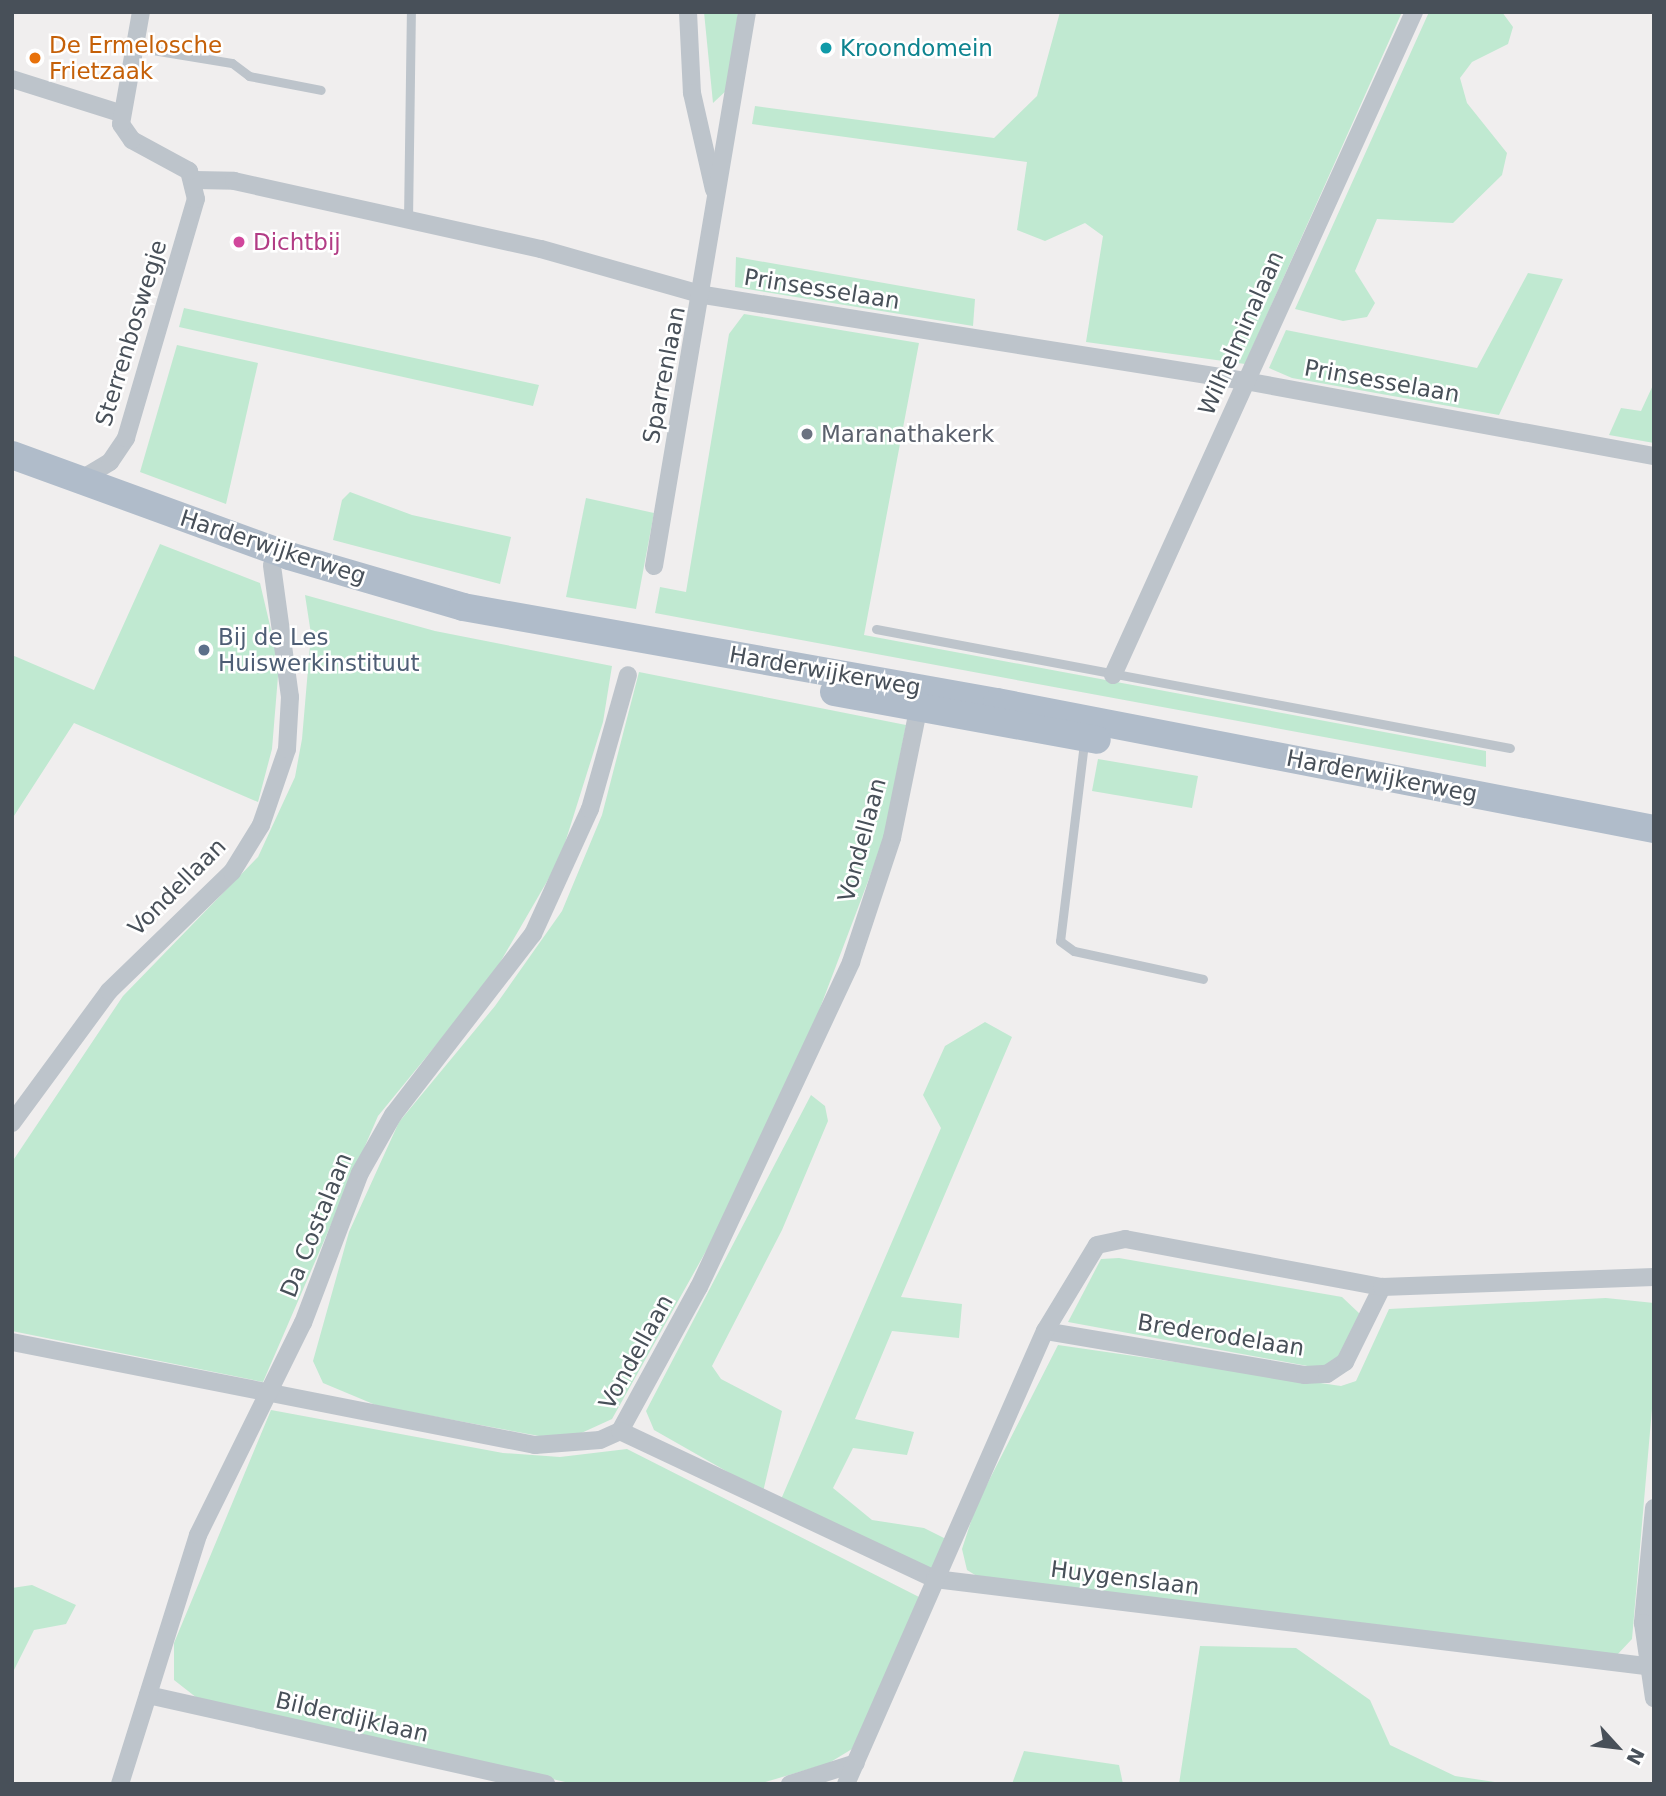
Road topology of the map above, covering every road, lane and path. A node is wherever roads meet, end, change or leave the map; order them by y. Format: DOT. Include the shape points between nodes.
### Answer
graph roads {
  1 [pos="141,12"];
  2 [pos="411,12"];
  3 [pos="688,12"];
  4 [pos="747,12"];
  5 [pos="1415,12"];
  6 [pos="134,47"];
  7 [pos="12,79"];
  8 [pos="321,90"];
  9 [pos="120,113"];
  10 [pos="195,180"];
  11 [pos="715,193"];
  12 [pos="408,220"];
  13 [pos="704,295"];
  14 [pos="1245,381"];
  15 [pos="12,455"];
  16 [pos="1654,456"];
  17 [pos="12,471"];
  18 [pos="80,480"];
  19 [pos="272,565"];
  20 [pos="654,566"];
  21 [pos="876,629"];
  22 [pos="628,676"];
  23 [pos="1113,676"];
  24 [pos="916,720"];
  25 [pos="1084,737"];
  26 [pos="1510,748"];
  27 [pos="1654,830"];
  28 [pos="1654,843"];
  29 [pos="1203,979"];
  30 [pos="12,1123"];
  31 [pos="1654,1277"];
  32 [pos="1382,1287"];
  33 [pos="1045,1331"];
  34 [pos="12,1342"];
  35 [pos="270,1388"];
  36 [pos="620,1431"];
  37 [pos="1654,1508"];
  38 [pos="935,1579"];
  39 [pos="1649,1667"];
  40 [pos="149,1695"];
  41 [pos="1654,1698"];
  42 [pos="856,1763"];
  43 [pos="120,1784"];
  44 [pos="546,1784"];
  45 [pos="790,1784"];
  46 [pos="846,1784"];
  1 -- 6 [label="street"];
  2 -- 12 [label="lane"];
  3 -- 11 [label="street, Sparrenlaan" via="692,93"];
  4 -- 11 [label="street, Sparrenlaan" via="737,97"];
  5 -- 14 [label="street, Wilhelminalaan"];
  6 -- 8 [label="lane" via="232,63 249,76"];
  6 -- 9 [label="street"];
  7 -- 9 [label="street"];
  9 -- 10 [label="street" via="132,140 178,162"];
  10 -- 12 [label="street, Prinsesselaan" via="234,181"];
  10 -- 18 [label="street, Sterrenboswegje" via="194,208 126,438 110,462"];
  11 -- 13 [label="street, Sparrenlaan"];
  12 -- 13 [label="street, Prinsesselaan"];
  13 -- 14 [label="street, Prinsesselaan"];
  13 -- 20 [label="street, Sparrenlaan"];
  14 -- 16 [label="street, Prinsesselaan"];
  14 -- 23 [label="street, Wilhelminalaan"];
  15 -- 18 [label="main road, Harderwijkerweg"];
  17 -- 19 [label="main road, Harderwijkerweg"];
  18 -- 27 [label="main road, Harderwijkerweg" via="289,555 463,607 1023,706"];
  19 -- 25 [label="main road, Harderwijkerweg" via="459,621"];
  19 -- 30 [label="street, Vondellaan" via="290,697 287,749 261,825 232,872 109,991"];
  21 -- 23 [label="lane"];
  22 -- 35 [label="street, Da Costalaan" via="567,869 526,944 393,1115 360,1173 303,1323"];
  23 -- 26 [label="lane"];
  24 -- 36 [label="street, Vondellaan" via="892,838 851,962 785,1112"];
  25 -- 28 [label="main road, Harderwijkerweg"];
  25 -- 29 [label="lane" via="1060,941 1074,951"];
  31 -- 32 [label="street"];
  32 -- 33 [label="street" via="1125,1240 1097,1245"];
  32 -- 33 [label="street, Brederodelaan" via="1345,1362 1327,1374 1305,1375"];
  33 -- 38 [label="street"];
  34 -- 35 [label="street, Vondellaan"];
  35 -- 36 [label="street, Vondellaan" via="535,1445 569,1445"];
  35 -- 40 [label="street, Da Costalaan" via="198,1535"];
  36 -- 38 [label="street, Huygenslaan"];
  37 -- 39 [label="street"];
  38 -- 39 [label="street, Huygenslaan"];
  38 -- 42 [label="street"];
  39 -- 41 [label="street"];
  40 -- 43 [label="street, Da Costalaan"];
  40 -- 44 [label="street, Bilderdijklaan"];
  42 -- 45 [label="street"];
  42 -- 46 [label="street"];
}
